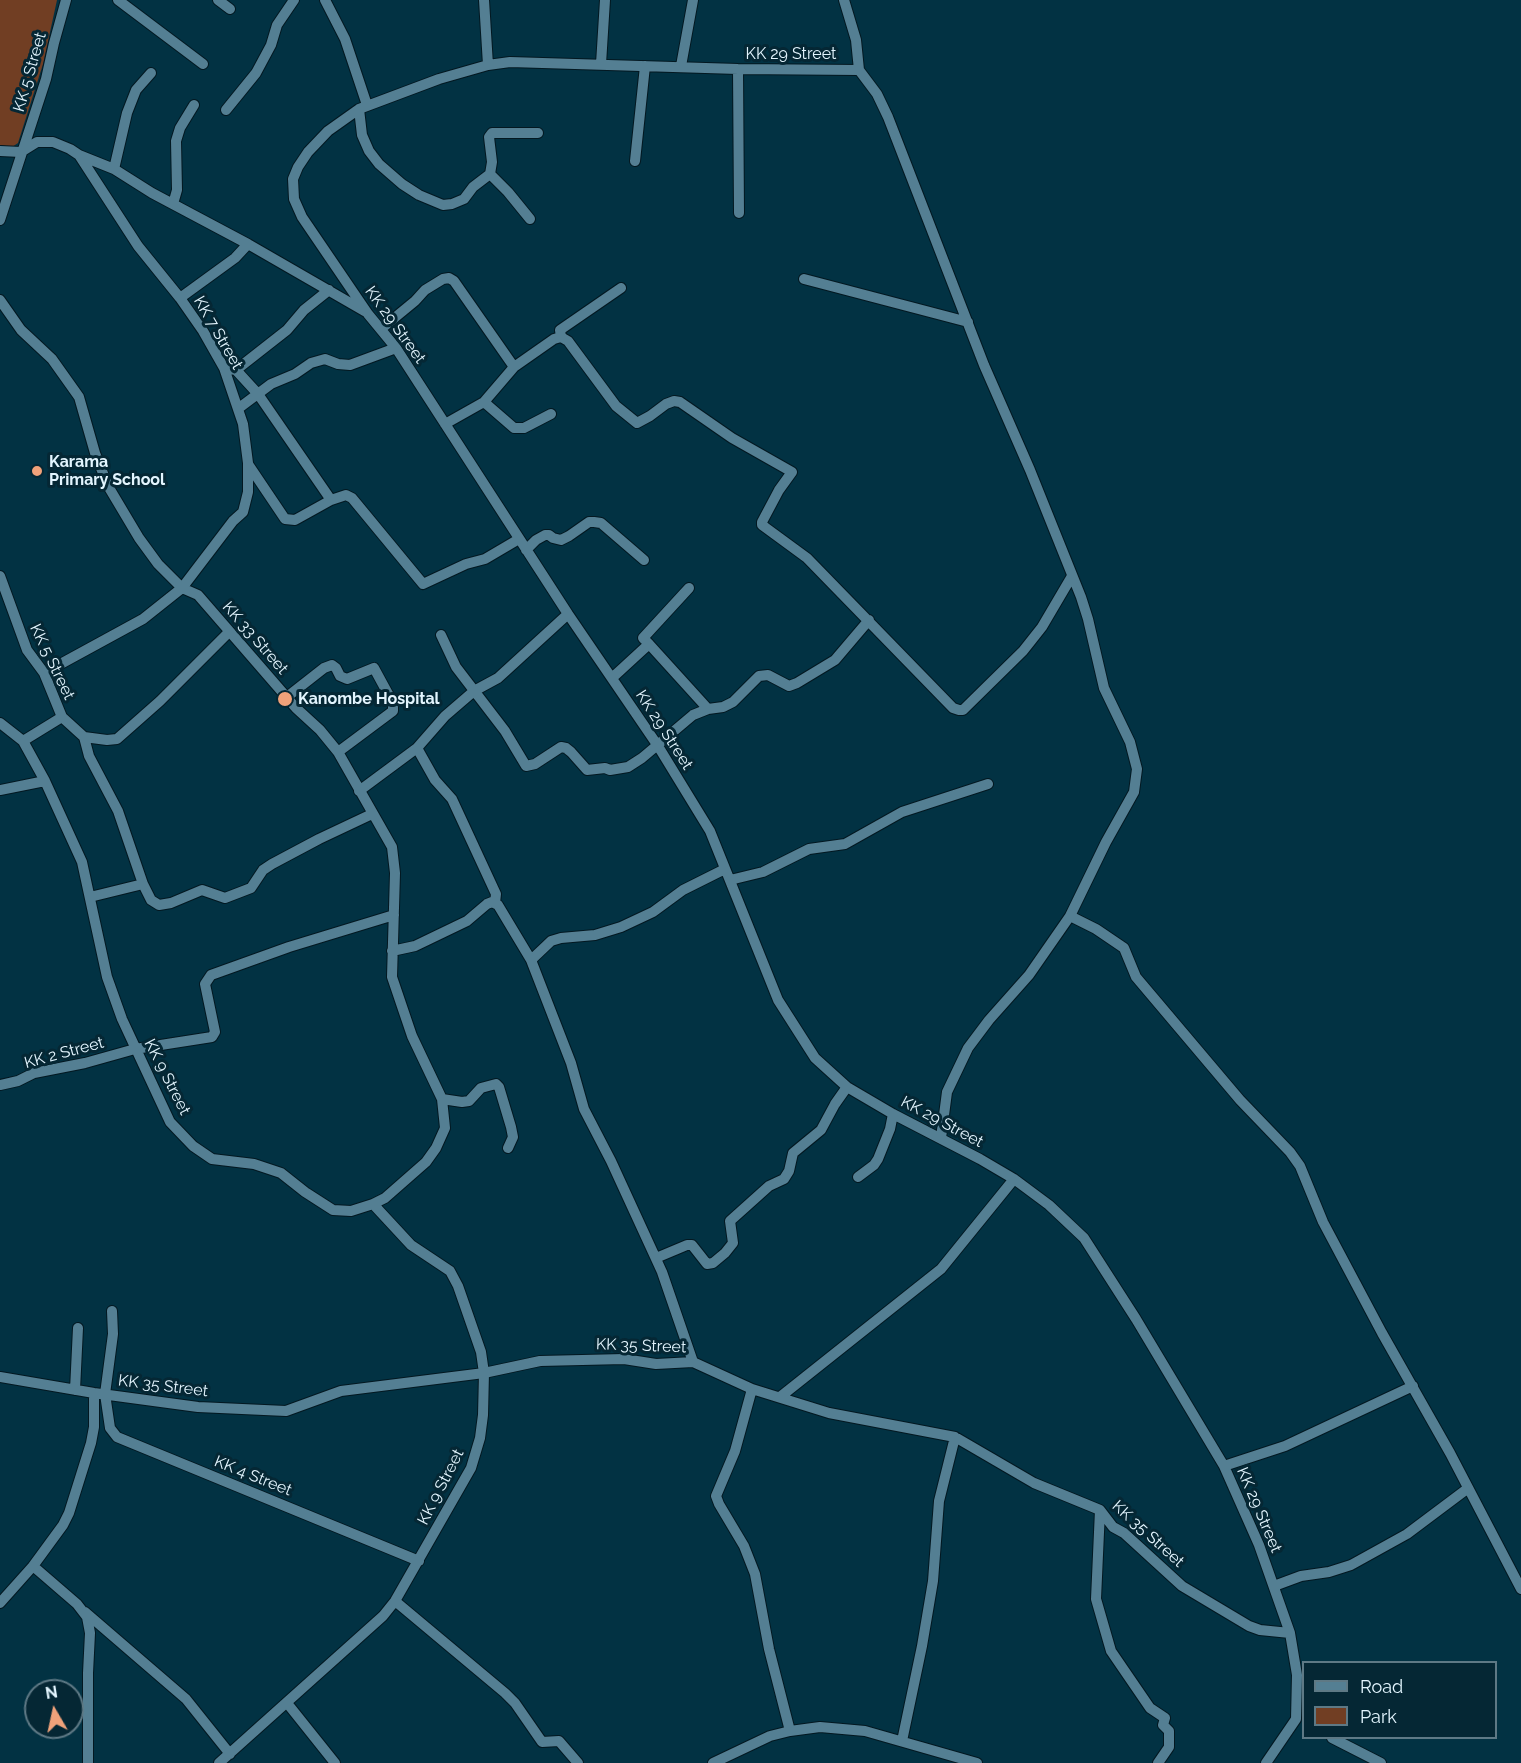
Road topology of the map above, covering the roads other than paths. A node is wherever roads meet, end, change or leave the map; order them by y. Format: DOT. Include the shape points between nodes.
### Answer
graph roads {
  1 [pos="66,0"];
  2 [pos="118,0"];
  3 [pos="218,0"];
  4 [pos="294,0"];
  5 [pos="325,0"];
  6 [pos="484,0"];
  7 [pos="605,0"];
  8 [pos="693,0"];
  9 [pos="844,0"];
  10 [pos="230,9"];
  11 [pos="203,64"];
  12 [pos="601,64"];
  13 [pos="488,65"];
  14 [pos="645,66"];
  15 [pos="681,66"];
  16 [pos="738,69"];
  17 [pos="859,70"];
  18 [pos="151,73"];
  19 [pos="194,105"];
  20 [pos="363,107"];
  21 [pos="226,110"];
  22 [pos="538,133"];
  23 [pos="0,151"];
  24 [pos="21,152"];
  25 [pos="79,155"];
  26 [pos="635,161"];
  27 [pos="114,169"];
  28 [pos="490,174"];
  29 [pos="173,204"];
  30 [pos="739,213"];
  31 [pos="0,218"];
  32 [pos="530,219"];
  33 [pos="248,244"];
  34 [pos="804,279"];
  35 [pos="621,288"];
  36 [pos="329,290"];
  37 [pos="180,298"];
  38 [pos="0,300"];
  39 [pos="368,314"];
  40 [pos="968,322"];
  41 [pos="381,329"];
  42 [pos="561,337"];
  43 [pos="396,348"];
  44 [pos="514,367"];
  45 [pos="224,368"];
  46 [pos="236,370"];
  47 [pos="258,394"];
  48 [pos="484,402"];
  49 [pos="239,408"];
  50 [pos="551,414"];
  51 [pos="445,424"];
  52 [pos="248,463"];
  53 [pos="331,500"];
  54 [pos="519,539"];
  55 [pos="526,550"];
  56 [pos="644,560"];
  57 [pos="0,576"];
  58 [pos="1072,576"];
  59 [pos="182,588"];
  60 [pos="689,588"];
  61 [pos="568,614"];
  62 [pos="869,620"];
  63 [pos="229,632"];
  64 [pos="441,635"];
  65 [pos="649,644"];
  66 [pos="44,673"];
  67 [pos="612,678"];
  68 [pos="474,691"];
  69 [pos="287,697"];
  70 [pos="708,709"];
  71 [pos="62,717"];
  72 [pos="0,723"];
  73 [pos="84,737"];
  74 [pos="23,741"];
  75 [pos="658,746"];
  76 [pos="417,748"];
  77 [pos="338,752"];
  78 [pos="45,781"];
  79 [pos="988,784"];
  80 [pos="0,790"];
  81 [pos="359,791"];
  82 [pos="372,814"];
  83 [pos="728,874"];
  84 [pos="143,884"];
  85 [pos="90,897"];
  86 [pos="495,903"];
  87 [pos="394,915"];
  88 [pos="1070,916"];
  89 [pos="392,951"];
  90 [pos="531,960"];
  91 [pos="135,1049"];
  92 [pos="0,1085"];
  93 [pos="847,1087"];
  94 [pos="442,1099"];
  95 [pos="893,1114"];
  96 [pos="941,1138"];
  97 [pos="508,1148"];
  98 [pos="858,1176"];
  99 [pos="1014,1179"];
  100 [pos="373,1204"];
  101 [pos="656,1258"];
  102 [pos="112,1311"];
  103 [pos="78,1328"];
  104 [pos="693,1362"];
  105 [pos="484,1372"];
  106 [pos="0,1377"];
  107 [pos="1413,1386"];
  108 [pos="752,1389"];
  109 [pos="75,1390"];
  110 [pos="99,1394"];
  111 [pos="780,1397"];
  112 [pos="955,1437"];
  113 [pos="1224,1466"];
  114 [pos="1467,1488"];
  115 [pos="1100,1510"];
  116 [pos="419,1561"];
  117 [pos="33,1566"];
  118 [pos="1274,1586"];
  119 [pos="1521,1589"];
  120 [pos="395,1601"];
  121 [pos="0,1603"];
  122 [pos="83,1610"];
  123 [pos="1290,1633"];
  124 [pos="287,1703"];
  125 [pos="1300,1721"];
  126 [pos="790,1731"];
  127 [pos="1336,1739"];
  128 [pos="902,1741"];
  129 [pos="736,1750"];
  130 [pos="230,1754"];
  131 [pos="88,1763"];
  132 [pos="219,1763"];
  133 [pos="334,1763"];
  134 [pos="578,1763"];
  135 [pos="713,1763"];
  136 [pos="740,1763"];
  137 [pos="977,1763"];
  138 [pos="1158,1763"];
  139 [pos="1266,1763"];
  140 [pos="1381,1763"];
  1 -- 24 [label="street, KK 5 Street" via="46,79"];
  2 -- 11 [label="street"];
  3 -- 10 [label="street"];
  4 -- 21 [label="street" via="277,25 256,74"];
  5 -- 20 [label="street" via="345,39"];
  6 -- 13 [label="street"];
  7 -- 12 [label="street"];
  8 -- 15 [label="street"];
  9 -- 17 [label="street" via="856,40"];
  12 -- 13 [label="street, KK 29 Street"];
  12 -- 14 [label="street, KK 29 Street"];
  13 -- 20 [label="street, KK 29 Street"];
  14 -- 15 [label="street, KK 29 Street"];
  14 -- 26 [label="street"];
  15 -- 16 [label="street, KK 29 Street"];
  16 -- 17 [label="street, KK 29 Street"];
  16 -- 30 [label="street"];
  17 -- 40 [label="street" via="888,117"];
  18 -- 27 [label="street" via="136,90 127,113"];
  19 -- 29 [label="street" via="177,141 177,190"];
  20 -- 28 [label="street" via="362,135 374,158 419,195 443,205 452,204 464,199"];
  20 -- 39 [label="street, KK 29 Street" via="328,131 308,152 297,167 293,195 302,217"];
  22 -- 28 [label="street" via="492,133"];
  23 -- 24 [label="street"];
  24 -- 25 [label="street" via="37,142 53,142"];
  24 -- 31 [label="street, KK 5 Street"];
  25 -- 27 [label="street"];
  25 -- 37 [label="street, KK 7 Street" via="138,246"];
  27 -- 29 [label="street"];
  28 -- 32 [label="street"];
  29 -- 33 [label="street"];
  33 -- 36 [label="street"];
  33 -- 37 [label="street"];
  34 -- 40 [label="street"];
  35 -- 42 [label="street" via="560,330"];
  36 -- 39 [label="street"];
  36 -- 46 [label="street"];
  37 -- 45 [label="street, KK 7 Street"];
  38 -- 59 [label="street, KK 33 Street" via="21,330 52,359 79,397 108,486 139,538"];
  39 -- 41 [label="street, KK 29 Street"];
  40 -- 58 [label="street"];
  41 -- 43 [label="street, KK 29 Street"];
  41 -- 44 [label="street" via="425,290 449,278"];
  42 -- 44 [label="street"];
  42 -- 62 [label="street" via="616,406 637,423 674,401 792,472 762,525 807,558"];
  43 -- 47 [label="street" via="350,365 325,359 311,363"];
  43 -- 51 [label="street, KK 29 Street"];
  44 -- 48 [label="street"];
  45 -- 46 [label="street"];
  45 -- 49 [label="street, KK 7 Street"];
  46 -- 47 [label="street"];
  47 -- 49 [label="street"];
  47 -- 53 [label="street"];
  48 -- 50 [label="street" via="514,428 524,428"];
  48 -- 51 [label="street"];
  49 -- 52 [label="street, KK 7 Street"];
  51 -- 54 [label="street, KK 29 Street"];
  52 -- 53 [label="street" via="285,519 295,520"];
  52 -- 59 [label="street, KK 7 Street" via="243,512"];
  53 -- 54 [label="street" via="346,495 352,498 423,584 485,559"];
  54 -- 55 [label="street, KK 29 Street"];
  55 -- 56 [label="street" via="545,535 561,540 594,522 601,523"];
  55 -- 61 [label="street, KK 29 Street"];
  57 -- 66 [label="street, KK 5 Street" via="27,650"];
  58 -- 62 [label="street" via="1023,651 963,710 953,708"];
  58 -- 88 [label="street" via="1088,619 1104,688 1130,742 1137,769 1134,792"];
  59 -- 63 [label="street, KK 33 Street" via="198,595"];
  59 -- 66 [label="street, KK 7 Street" via="143,619"];
  60 -- 65 [label="street" via="644,638"];
  61 -- 67 [label="street, KK 29 Street"];
  61 -- 68 [label="street" via="498,678"];
  62 -- 70 [label="street" via="835,660 797,683 789,686 764,674 733,702"];
  63 -- 69 [label="street, KK 33 Street"];
  63 -- 73 [label="street" via="117,739"];
  64 -- 68 [label="street" via="456,667"];
  65 -- 67 [label="street"];
  65 -- 70 [label="street"];
  66 -- 71 [label="street, KK 5 Street"];
  67 -- 75 [label="street, KK 29 Street"];
  68 -- 75 [label="street" via="526,766 561,747 567,748 587,770 620,769"];
  68 -- 76 [label="street"];
  69 -- 77 [label="street, KK 33 Street"];
  69 -- 77 [label="street" via="332,665 347,679 374,668 393,703 393,711"];
  70 -- 75 [label="street" via="679,725"];
  71 -- 73 [label="street"];
  71 -- 74 [label="street, KK 5 Street"];
  72 -- 74 [label="street, KK 9 Street"];
  73 -- 84 [label="street" via="89,756 118,811"];
  74 -- 78 [label="street, KK 9 Street"];
  75 -- 83 [label="street, KK 29 Street" via="710,831"];
  76 -- 81 [label="street"];
  76 -- 86 [label="street" via="435,780 452,799 496,894"];
  77 -- 81 [label="street, KK 33 Street"];
  78 -- 80 [label="street"];
  78 -- 85 [label="street, KK 9 Street" via="82,862"];
  79 -- 83 [label="street" via="902,812 845,844 809,849 763,872"];
  81 -- 82 [label="street, KK 33 Street"];
  82 -- 84 [label="street" via="272,864 251,888 225,898 202,890 159,905 151,900"];
  82 -- 87 [label="street, KK 33 Street" via="392,847"];
  83 -- 90 [label="street" via="683,891 653,912 621,927 551,941"];
  83 -- 93 [label="street, KK 29 Street" via="777,1000 815,1058"];
  84 -- 85 [label="street"];
  85 -- 91 [label="street, KK 9 Street" via="107,977"];
  86 -- 89 [label="street" via="429,940"];
  86 -- 90 [label="street"];
  87 -- 89 [label="street, KK 33 Street"];
  87 -- 91 [label="street, KK 2 Street" via="211,975 205,984 215,1035"];
  88 -- 96 [label="street" via="1029,975 968,1048 947,1092"];
  88 -- 107 [label="street" via="1124,948 1136,977 1240,1100 1290,1152 1300,1166 1323,1222"];
  89 -- 94 [label="street, KK 33 Street" via="392,977 412,1036"];
  90 -- 101 [label="street" via="584,1109"];
  91 -- 92 [label="street, KK 2 Street"];
  91 -- 100 [label="street, KK 9 Street" via="170,1122 212,1159 254,1164 281,1173 333,1210 351,1211"];
  93 -- 95 [label="street, KK 29 Street"];
  93 -- 101 [label="street" via="821,1130 793,1153 784,1179 769,1186 730,1221 734,1243 713,1263 707,1263 692,1245"];
  94 -- 97 [label="street" via="469,1101 481,1088 496,1084 512,1127"];
  94 -- 100 [label="street, KK 33 Street" via="445,1128 436,1148 426,1162"];
  95 -- 96 [label="street, KK 29 Street"];
  95 -- 98 [label="street" via="878,1159"];
  96 -- 99 [label="street, KK 29 Street"];
  99 -- 111 [label="street" via="941,1269"];
  99 -- 113 [label="street, KK 29 Street" via="1084,1238"];
  100 -- 105 [label="street, KK 9 Street" via="411,1245 450,1271 474,1327"];
  101 -- 104 [label="street"];
  102 -- 110 [label="street" via="113,1334"];
  103 -- 109 [label="street"];
  104 -- 105 [label="street, KK 35 Street" via="540,1361"];
  104 -- 108 [label="street, KK 35 Street"];
  105 -- 110 [label="street, KK 35 Street" via="340,1391 286,1411 198,1407"];
  105 -- 116 [label="street, KK 9 Street" via="483,1415 474,1460"];
  106 -- 109 [label="street, KK 35 Street"];
  107 -- 113 [label="street" via="1285,1446"];
  107 -- 114 [label="street"];
  108 -- 111 [label="street, KK 35 Street"];
  108 -- 126 [label="street" via="735,1451 716,1496 755,1574"];
  109 -- 110 [label="street, KK 35 Street"];
  110 -- 116 [label="street, KK 4 Street" via="110,1428 123,1441"];
  110 -- 117 [label="street" via="91,1443 69,1514"];
  111 -- 112 [label="street, KK 35 Street" via="829,1413"];
  112 -- 115 [label="street, KK 35 Street" via="1034,1483"];
  112 -- 128 [label="street" via="939,1501 933,1581"];
  113 -- 118 [label="street, KK 29 Street"];
  114 -- 118 [label="street" via="1407,1534 1351,1566"];
  114 -- 119 [label="street"];
  115 -- 123 [label="street, KK 35 Street" via="1113,1527 1182,1586 1249,1626"];
  115 -- 138 [label="street" via="1096,1599 1111,1651 1150,1708 1165,1718 1169,1747"];
  116 -- 120 [label="street, KK 9 Street"];
  117 -- 121 [label="street"];
  117 -- 122 [label="street"];
  118 -- 123 [label="street, KK 29 Street"];
  120 -- 124 [label="street, KK 9 Street"];
  120 -- 134 [label="street" via="505,1693 542,1742 559,1741"];
  122 -- 130 [label="street" via="186,1699"];
  122 -- 131 [label="street" via="90,1633"];
  123 -- 125 [label="street, KK 29 Street"];
  124 -- 130 [label="street, KK 9 Street"];
  124 -- 133 [label="street"];
  125 -- 139 [label="street, KK 29 Street"];
  126 -- 128 [label="street" via="844,1729"];
  126 -- 129 [label="street"];
  127 -- 140 [label="street"];
  128 -- 137 [label="street"];
  129 -- 135 [label="street"];
  129 -- 136 [label="street"];
  130 -- 132 [label="street, KK 9 Street"];
}
